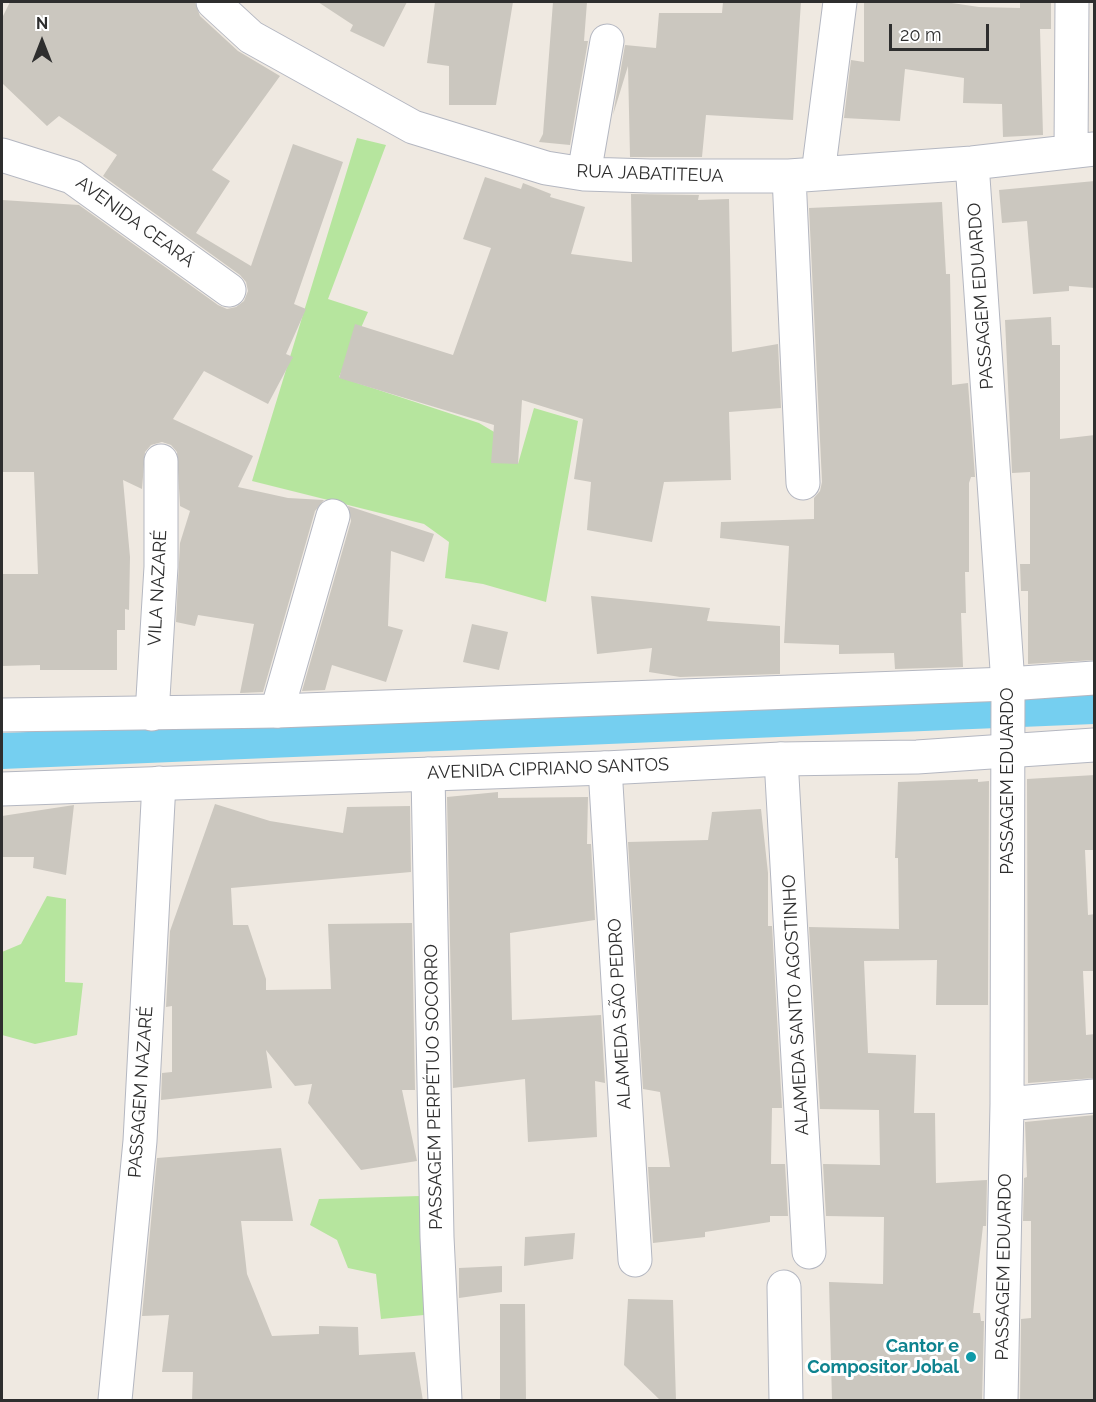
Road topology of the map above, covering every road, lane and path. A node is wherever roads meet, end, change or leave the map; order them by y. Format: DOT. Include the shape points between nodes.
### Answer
graph roads {
  1 [pos="213,2"];
  2 [pos="840,2"];
  3 [pos="1072,2"];
  4 [pos="607,41"];
  5 [pos="1083,149"];
  6 [pos="2,155"];
  7 [pos="972,163"];
  8 [pos="584,174"];
  9 [pos="803,175"];
  10 [pos="229,290"];
  11 [pos="161,461"];
  12 [pos="803,483"];
  13 [pos="333,516"];
  14 [pos="1095,678"];
  15 [pos="1008,684"];
  16 [pos="277,711"];
  17 [pos="152,714"];
  18 [pos="2,715"];
  19 [pos="1095,745"];
  20 [pos="1009,749"];
  21 [pos="782,759"];
  22 [pos="605,768"];
  23 [pos="428,774"];
  24 [pos="159,783"];
  25 [pos="2,789"];
  26 [pos="1095,1096"];
  27 [pos="1007,1104"];
  28 [pos="809,1252"];
  29 [pos="635,1260"];
  30 [pos="784,1287"];
  31 [pos="115,1401"];
  32 [pos="445,1401"];
  33 [pos="786,1401"];
  34 [pos="1001,1401"];
  1 -- 8 [label="street, RUA JABATITEUA" via="250,37 413,128 546,168"];
  2 -- 9 [label="street"];
  3 -- 5 [label="street"];
  4 -- 8 [label="street"];
  5 -- 7 [label="street, RUA JABATITEUA"];
  6 -- 10 [label="street, AVENIDA CEARÁ" via="72,177"];
  7 -- 9 [label="street, RUA JABATITEUA"];
  7 -- 15 [label="street, PASSAGEM EDUARDO"];
  8 -- 9 [label="street, RUA JABATITEUA"];
  9 -- 12 [label="street"];
  11 -- 17 [label="street, VILA NAZARÉ" via="161,567"];
  13 -- 16 [label="street"];
  14 -- 15 [label="street"];
  15 -- 16 [label="street"];
  15 -- 20 [label="street, PASSAGEM EDUARDO"];
  16 -- 17 [label="street"];
  17 -- 18 [label="street"];
  19 -- 20 [label="street, AVENIDA CIPRIANO SANTOS"];
  20 -- 21 [label="street, AVENIDA CIPRIANO SANTOS" via="917,757"];
  20 -- 27 [label="street, PASSAGEM EDUARDO"];
  21 -- 22 [label="street, AVENIDA CIPRIANO SANTOS"];
  21 -- 28 [label="street, ALAMEDA SANTO AGOSTINHO"];
  22 -- 23 [label="street, AVENIDA CIPRIANO SANTOS"];
  22 -- 29 [label="street, ALAMEDA SÃO PEDRO"];
  23 -- 24 [label="street, AVENIDA CIPRIANO SANTOS"];
  23 -- 32 [label="street, PASSAGEM PERPÉTUO SOCORRO" via="437,1237"];
  24 -- 25 [label="street, AVENIDA CIPRIANO SANTOS"];
  24 -- 31 [label="street, PASSAGEM NAZARÉ" via="140,1141"];
  26 -- 27 [label="street"];
  27 -- 34 [label="street, PASSAGEM EDUARDO"];
  30 -- 33 [label="street"];
}
